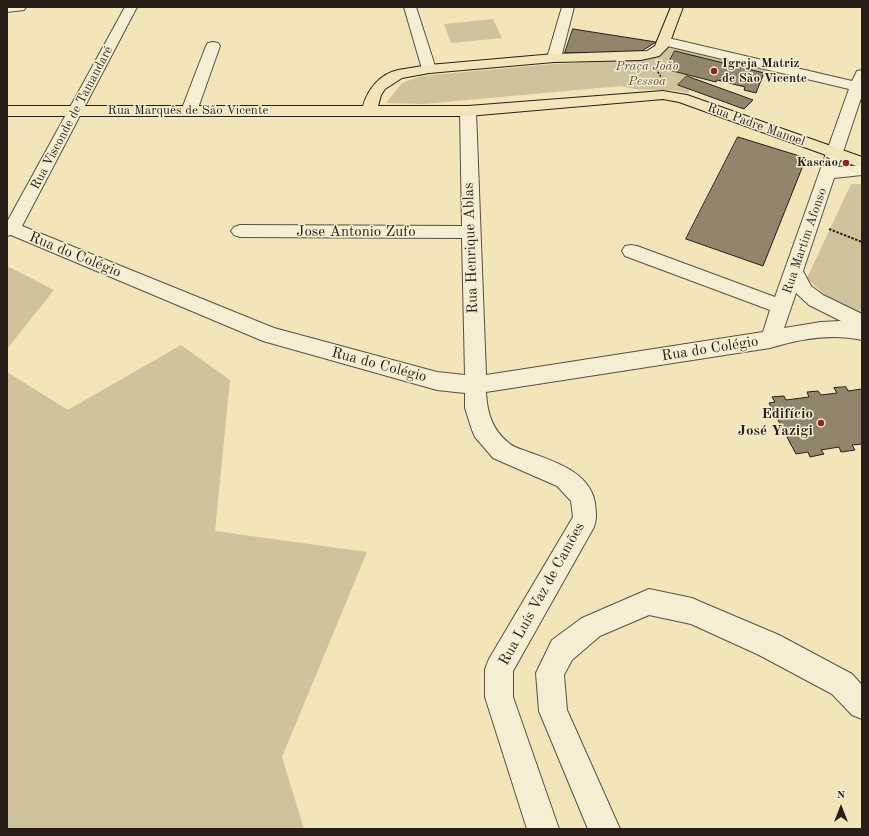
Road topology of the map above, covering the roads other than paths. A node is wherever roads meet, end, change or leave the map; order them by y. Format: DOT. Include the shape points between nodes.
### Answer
graph roads {
  1 [pos="20,7"];
  2 [pos="131,7"];
  3 [pos="410,7"];
  4 [pos="568,7"];
  5 [pos="677,7"];
  6 [pos="7,8"];
  7 [pos="664,41"];
  8 [pos="213,46"];
  9 [pos="554,58"];
  10 [pos="429,69"];
  11 [pos="860,80"];
  12 [pos="7,111"];
  13 [pos="76,111"];
  14 [pos="189,111"];
  15 [pos="370,111"];
  16 [pos="468,111"];
  17 [pos="835,153"];
  18 [pos="862,163"];
  19 [pos="862,170"];
  20 [pos="829,173"];
  21 [pos="10,229"];
  22 [pos="240,231"];
  23 [pos="471,232"];
  24 [pos="631,251"];
  25 [pos="794,272"];
  26 [pos="782,307"];
  27 [pos="862,323"];
  28 [pos="862,332"];
  29 [pos="770,340"];
  30 [pos="475,385"];
  31 [pos="862,705"];
  32 [pos="543,829"];
  33 [pos="604,829"];
  1 -- 6 [label="street"];
  2 -- 13 [label="street, Rua Visconde de Tamandaré"];
  3 -- 10 [label="street"];
  4 -- 9 [label="street"];
  5 -- 7 [label="main road"];
  7 -- 9 [label="main road" via="659,51 654,54"];
  7 -- 11 [label="street"];
  8 -- 14 [label="street"];
  9 -- 10 [label="main road"];
  10 -- 15 [label="main road" via="398,74 380,86 374,95"];
  11 -- 17 [label="street, Rua Martim Afonso"];
  12 -- 13 [label="main road, Rua Marquês de São Vicente"];
  13 -- 14 [label="main road, Rua Marquês de São Vicente"];
  13 -- 21 [label="street, Rua Visconde de Tamandaré"];
  14 -- 15 [label="main road, Rua Marquês de São Vicente"];
  15 -- 16 [label="main road"];
  16 -- 17 [label="main road, Rua Padre Manoel" via="654,95 672,96"];
  16 -- 23 [label="street, Rua Henrique Ablas"];
  17 -- 18 [label="main road, Rua Padre Manoel"];
  17 -- 20 [label="street, Rua Martim Afonso"];
  19 -- 20 [label="street"];
  20 -- 25 [label="street, Rua Martim Afonso"];
  21 -- 30 [label="street, Rua do Colégio" via="270,335 438,382"];
  22 -- 23 [label="street, Jose Antonio Zufo"];
  23 -- 30 [label="street, Rua Henrique Ablas"];
  24 -- 26 [label="street"];
  25 -- 26 [label="street, Rua Martim Afonso"];
  25 -- 27 [label="street" via="804,291 816,300"];
  26 -- 29 [label="street, Rua Martim Afonso"];
  28 -- 29 [label="street, Rua do Colégio" via="832,328"];
  29 -- 30 [label="street, Rua do Colégio"];
  30 -- 32 [label="street, Rua Luís Vaz de Camões" via="476,408 483,430 501,451 565,478 582,497 585,519 499,669 499,697"];
  31 -- 33 [label="street" via="842,684 769,645 692,611 649,602 591,627 562,650 550,673 553,711"];
}
